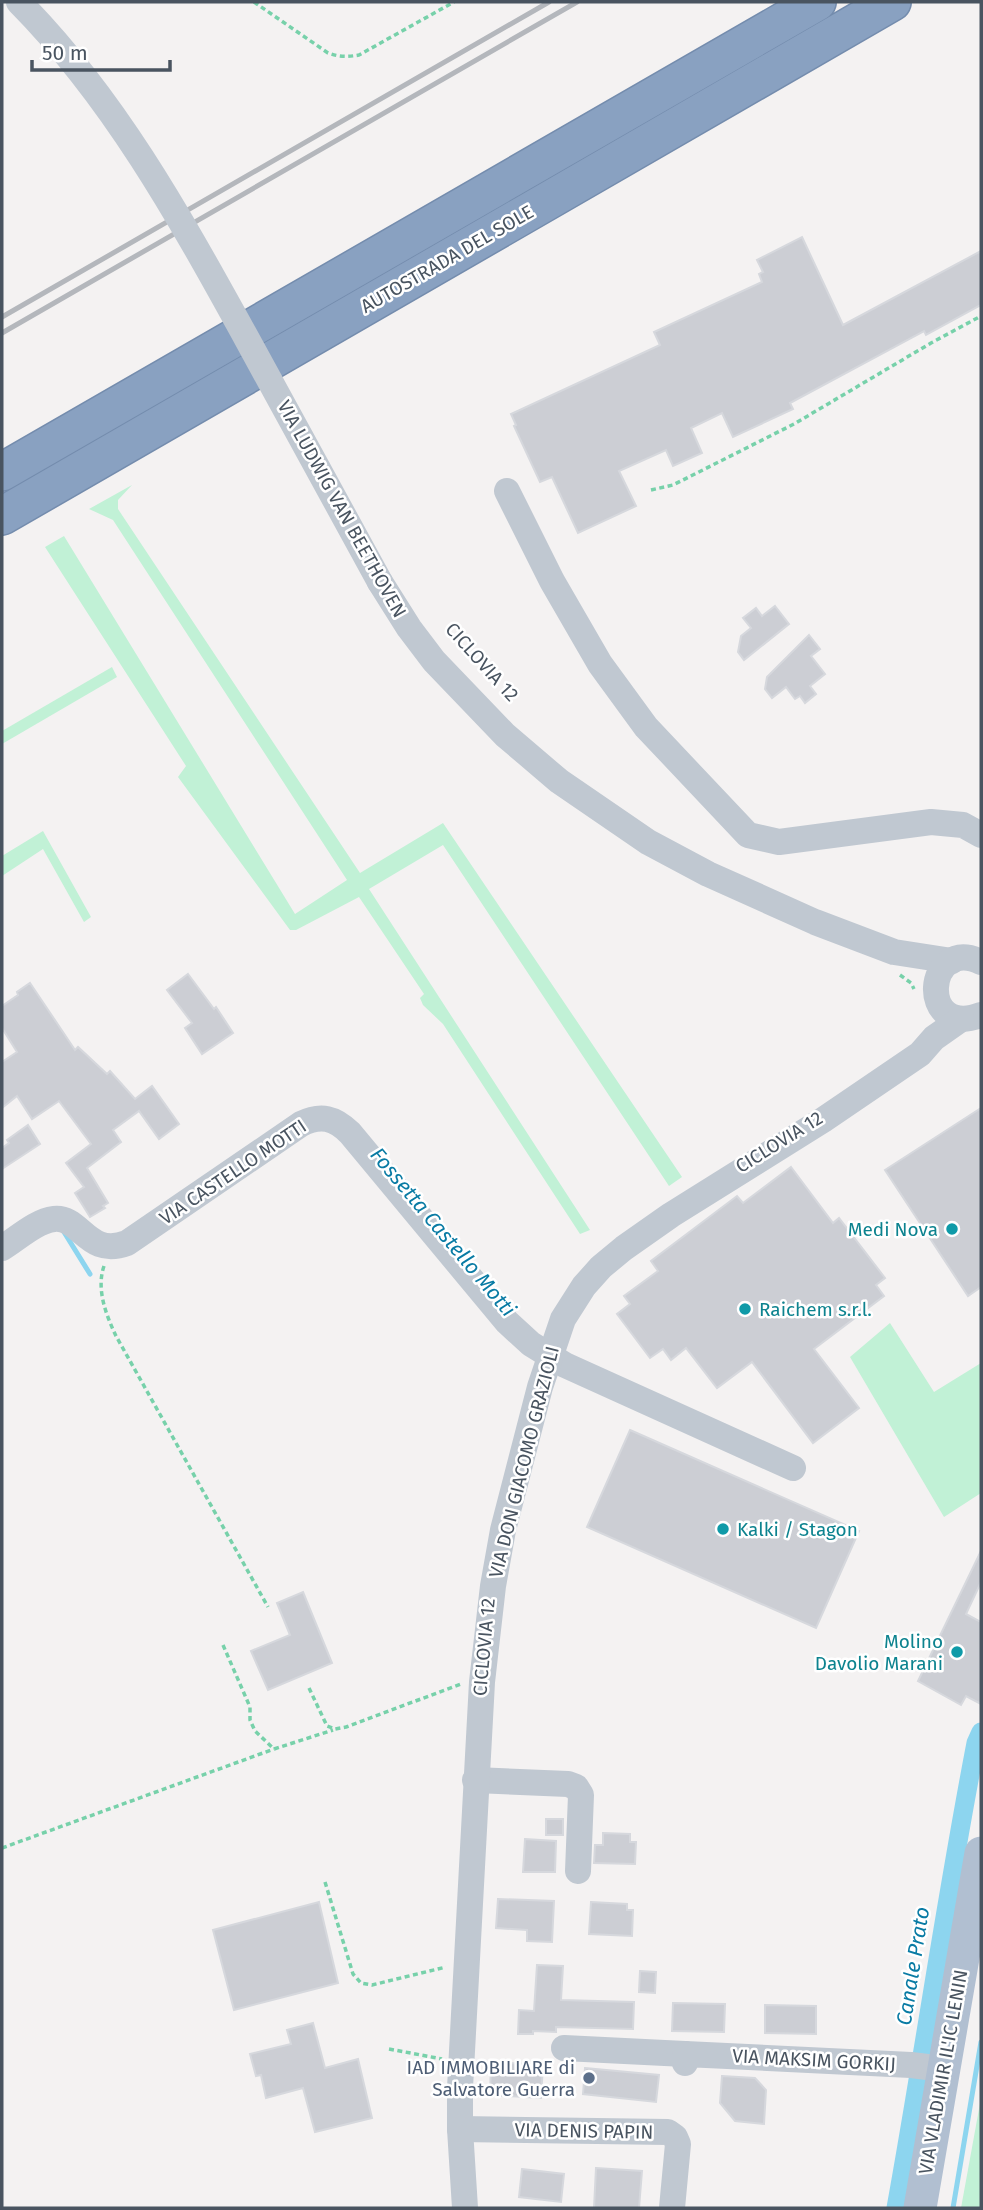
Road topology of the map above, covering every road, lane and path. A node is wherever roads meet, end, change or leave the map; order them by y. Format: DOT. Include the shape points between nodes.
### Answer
graph roads {
  1 [pos="19,2"];
  2 [pos="254,2"];
  3 [pos="454,2"];
  4 [pos="817,2"];
  5 [pos="892,2"];
  6 [pos="981,316"];
  7 [pos="2,472"];
  8 [pos="651,490"];
  9 [pos="507,491"];
  10 [pos="2,516"];
  11 [pos="981,835"];
  12 [pos="890,951"];
  13 [pos="951,961"];
  14 [pos="981,962"];
  15 [pos="929,995"];
  16 [pos="974,1018"];
  17 [pos="901,1066"];
  18 [pos="117,1247"];
  19 [pos="2,1248"];
  20 [pos="550,1355"];
  21 [pos="793,1468"];
  22 [pos="268,1607"];
  23 [pos="223,1644"];
  24 [pos="482,1676"];
  25 [pos="309,1688"];
  26 [pos="335,1729"];
  27 [pos="274,1748"];
  28 [pos="475,1780"];
  29 [pos="2,1848"];
  30 [pos="981,1853"];
  31 [pos="578,1871"];
  32 [pos="324,1882"];
  33 [pos="466,1969"];
  34 [pos="564,2048"];
  35 [pos="389,2049"];
  36 [pos="461,2063"];
  37 [pos="928,2067"];
  38 [pos="460,2129"];
  39 [pos="465,2208"];
  40 [pos="672,2208"];
  41 [pos="920,2208"];
  1 -- 12 [label="street, VIA LUDWIG VAN BEETHOVEN, bridge" via="89,80 132,140 217,284 380,582 409,628 453,682 559,781 648,842 708,874"];
  2 -- 3 [label="path" via="328,53 348,57"];
  4 -- 7 [label="highway, AUTOSTRADA DEL SOLE"];
  5 -- 10 [label="highway, AUTOSTRADA DEL SOLE"];
  6 -- 8 [label="path" via="794,424 673,485"];
  9 -- 11 [label="street" via="600,664 646,727 748,835 779,842 931,822 962,825"];
  12 -- 13 [label="street, VIA LUDWIG VAN BEETHOVEN"];
  12 -- 15 [label="street, VIA LUDWIG VAN BEETHOVEN"];
  12 -- 15 [label="path" via="881,965"];
  13 -- 14 [label="street, VIA LUDWIG VAN BEETHOVEN" via="968,958"];
  13 -- 15 [label="street" via="938,974"];
  15 -- 16 [label="street, VIA LUDWIG VAN BEETHOVEN" via="946,1013"];
  15 -- 17 [label="street, VIA DON GIACOMO GRAZIOLI" via="921,1035"];
  16 -- 17 [label="street, VIA DON GIACOMO GRAZIOLI" via="934,1038"];
  17 -- 20 [label="street, VIA DON GIACOMO GRAZIOLI" via="616,1254 584,1286 563,1320"];
  18 -- 19 [label="street" via="101,1245 66,1222 52,1219"];
  18 -- 20 [label="street, VIA CASTELLO MOTTI" via="301,1124 327,1118 350,1133 507,1322"];
  18 -- 22 [label="path" via="100,1276 107,1317"];
  20 -- 21 [label="street, VIA CASTELLO MOTTI"];
  20 -- 24 [label="street, VIA DON GIACOMO GRAZIOLI" via="503,1530"];
  23 -- 27 [label="path" via="250,1707 255,1731"];
  24 -- 26 [label="path"];
  24 -- 28 [label="street, VIA DON GIACOMO GRAZIOLI"];
  25 -- 26 [label="path" via="327,1726"];
  26 -- 27 [label="path"];
  27 -- 29 [label="path"];
  28 -- 31 [label="street" via="576,1787 581,1795"];
  28 -- 33 [label="street, VIA DON GIACOMO GRAZIOLI"];
  30 -- 37 [label="main road, VIA VLADIMIR IL'IC LENIN"];
  32 -- 33 [label="path" via="353,1975 361,1983 372,1985 443,1967"];
  33 -- 36 [label="street, VIA DON GIACOMO GRAZIOLI"];
  34 -- 37 [label="street, VIA MAKSIM GORKIJ" via="685,2059"];
  35 -- 36 [label="path"];
  36 -- 38 [label="street, VIA DON GIACOMO GRAZIOLI"];
  37 -- 41 [label="main road, VIA VLADIMIR IL'IC LENIN"];
  38 -- 39 [label="street, VIA DON GIACOMO GRAZIOLI"];
  38 -- 40 [label="street, VIA DENIS PAPIN" via="668,2132 678,2144"];
}
